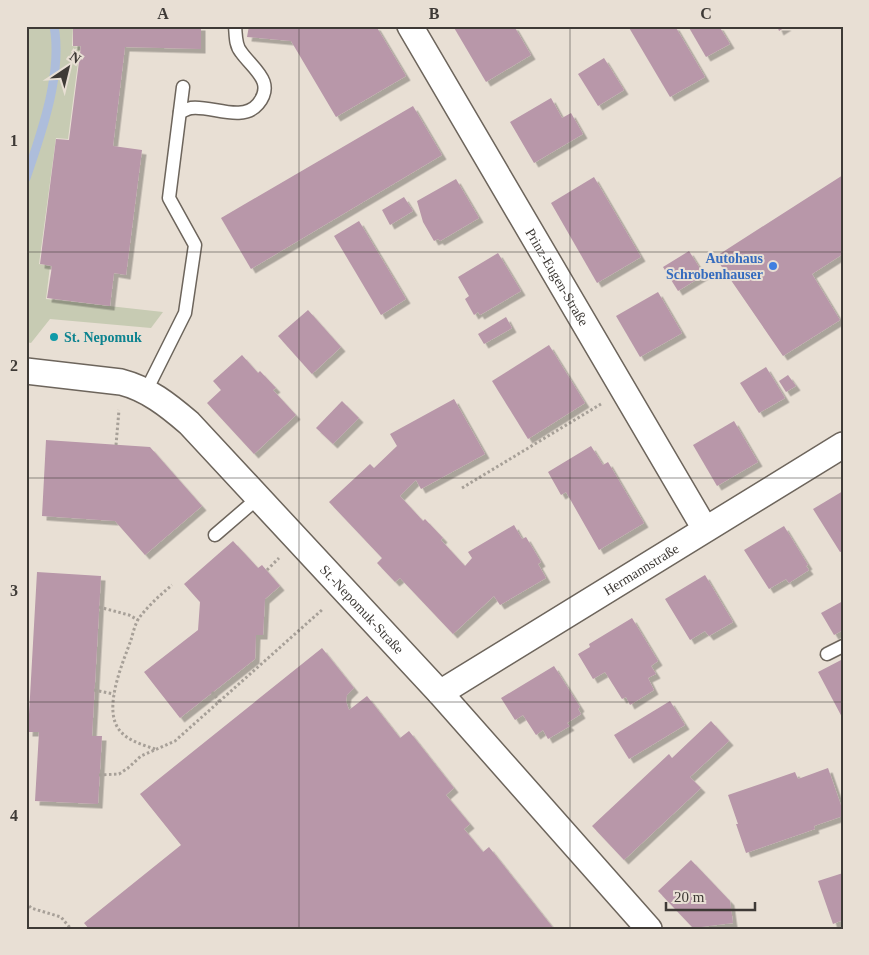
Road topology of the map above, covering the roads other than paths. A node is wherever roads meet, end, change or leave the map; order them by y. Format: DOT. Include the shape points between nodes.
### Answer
graph roads {
  1 [pos="235,26"];
  2 [pos="410,26"];
  3 [pos="183,87"];
  4 [pos="180,112"];
  5 [pos="30,371"];
  6 [pos="146,391"];
  7 [pos="843,445"];
  8 [pos="258,498"];
  9 [pos="705,529"];
  10 [pos="215,535"];
  11 [pos="843,646"];
  12 [pos="827,654"];
  13 [pos="440,693"];
  14 [pos="649,929"];
  1 -- 4 [label="lane" via="240,52 260,74 264,95 256,106 243,113 192,108"];
  2 -- 9 [label="street, Prinz-Eugen-Straße"];
  3 -- 4 [label="lane"];
  4 -- 6 [label="lane" via="169,198 196,245 185,313"];
  5 -- 6 [label="street, St.-Nepomuk-Straße" via="121,382"];
  6 -- 8 [label="street, St.-Nepomuk-Straße" via="189,423"];
  7 -- 9 [label="street, Hermannstraße"];
  8 -- 10 [label="lane"];
  8 -- 13 [label="street, St.-Nepomuk-Straße"];
  9 -- 13 [label="street, Hermannstraße"];
  11 -- 12 [label="lane"];
  13 -- 14 [label="street, St.-Nepomuk-Straße"];
}
